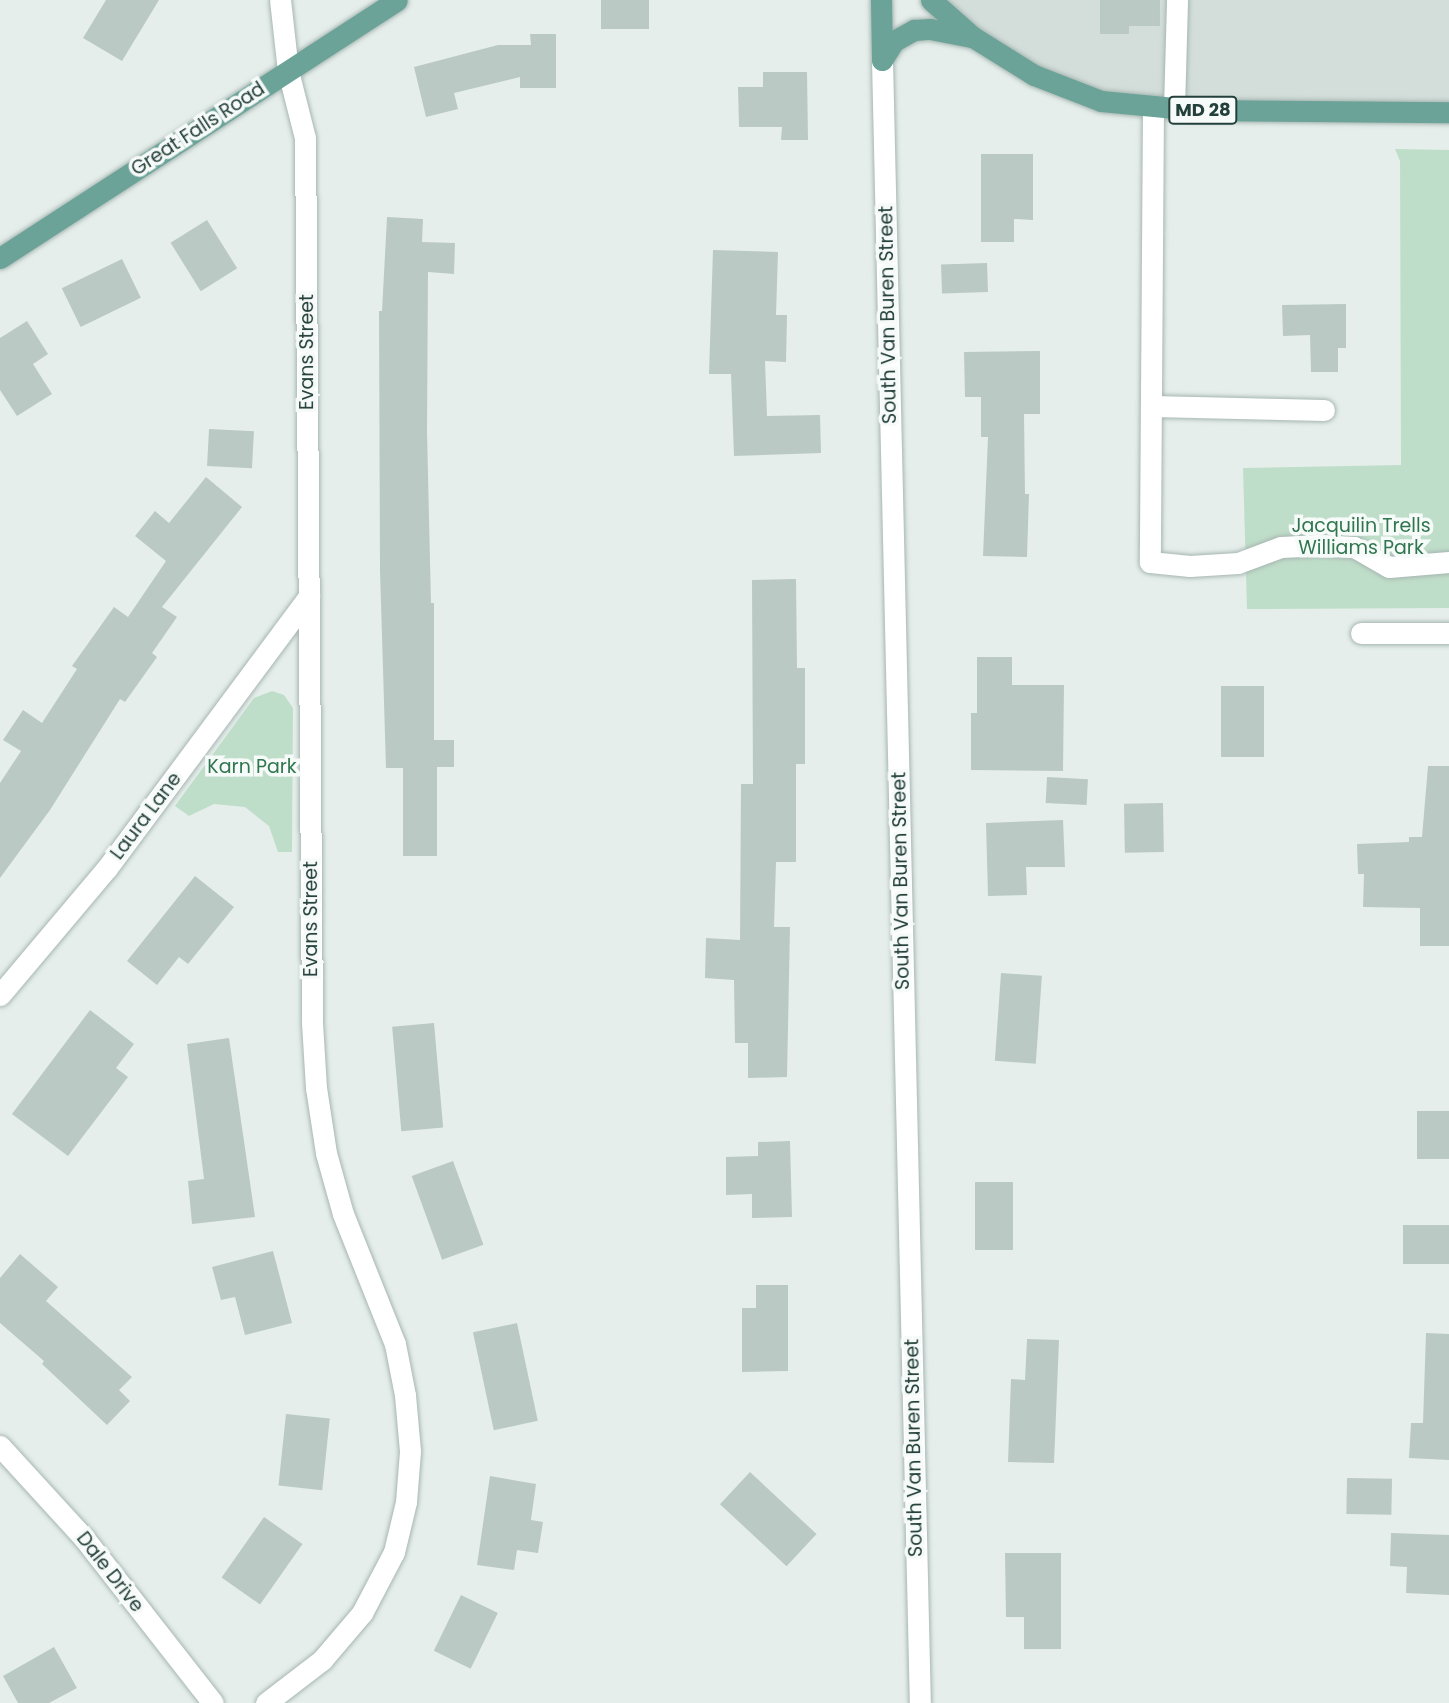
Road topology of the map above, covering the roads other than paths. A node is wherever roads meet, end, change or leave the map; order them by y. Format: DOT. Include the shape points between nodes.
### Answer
graph roads {
  1 [pos="280,0"];
  2 [pos="397,0"];
  3 [pos="881,0"];
  4 [pos="931,0"];
  5 [pos="1177,0"];
  6 [pos="946,8"];
  7 [pos="973,37"];
  8 [pos="882,60"];
  9 [pos="288,71"];
  10 [pos="1163,108"];
  11 [pos="1449,112"];
  12 [pos="0,258"];
  13 [pos="1151,406"];
  14 [pos="1324,410"];
  15 [pos="1449,562"];
  16 [pos="309,596"];
  17 [pos="1361,633"];
  18 [pos="1449,633"];
  19 [pos="0,995"];
  20 [pos="0,1446"];
  21 [pos="213,1703"];
  22 [pos="266,1703"];
  23 [pos="920,1703"];
  1 -- 9 [label="street, Evans Street"];
  2 -- 9 [label="main road, Great Falls Road"];
  3 -- 8 [label="main road"];
  4 -- 6 [label="main road, MD 28"];
  5 -- 10 [label="street"];
  6 -- 7 [label="main road, MD 28"];
  7 -- 8 [label="main road" via="914,30 894,41"];
  7 -- 10 [label="main road, MD 28" via="1034,75 1101,101"];
  8 -- 23 [label="street, South Van Buren Street"];
  9 -- 12 [label="main road, Great Falls Road"];
  9 -- 16 [label="street, Evans Street" via="305,138"];
  10 -- 11 [label="main road, MD 28"];
  10 -- 13 [label="street"];
  13 -- 14 [label="street"];
  13 -- 15 [label="street" via="1150,562 1190,566 1238,563 1281,547 1316,545 1354,547 1389,567"];
  16 -- 19 [label="street, Laura Lane" via="107,868"];
  16 -- 22 [label="street, Evans Street" via="316,1088 326,1153 343,1214 395,1344 410,1451 406,1502 394,1552 362,1613 322,1660"];
  17 -- 18 [label="street"];
  20 -- 21 [label="street, Dale Drive" via="84,1538"];
}
